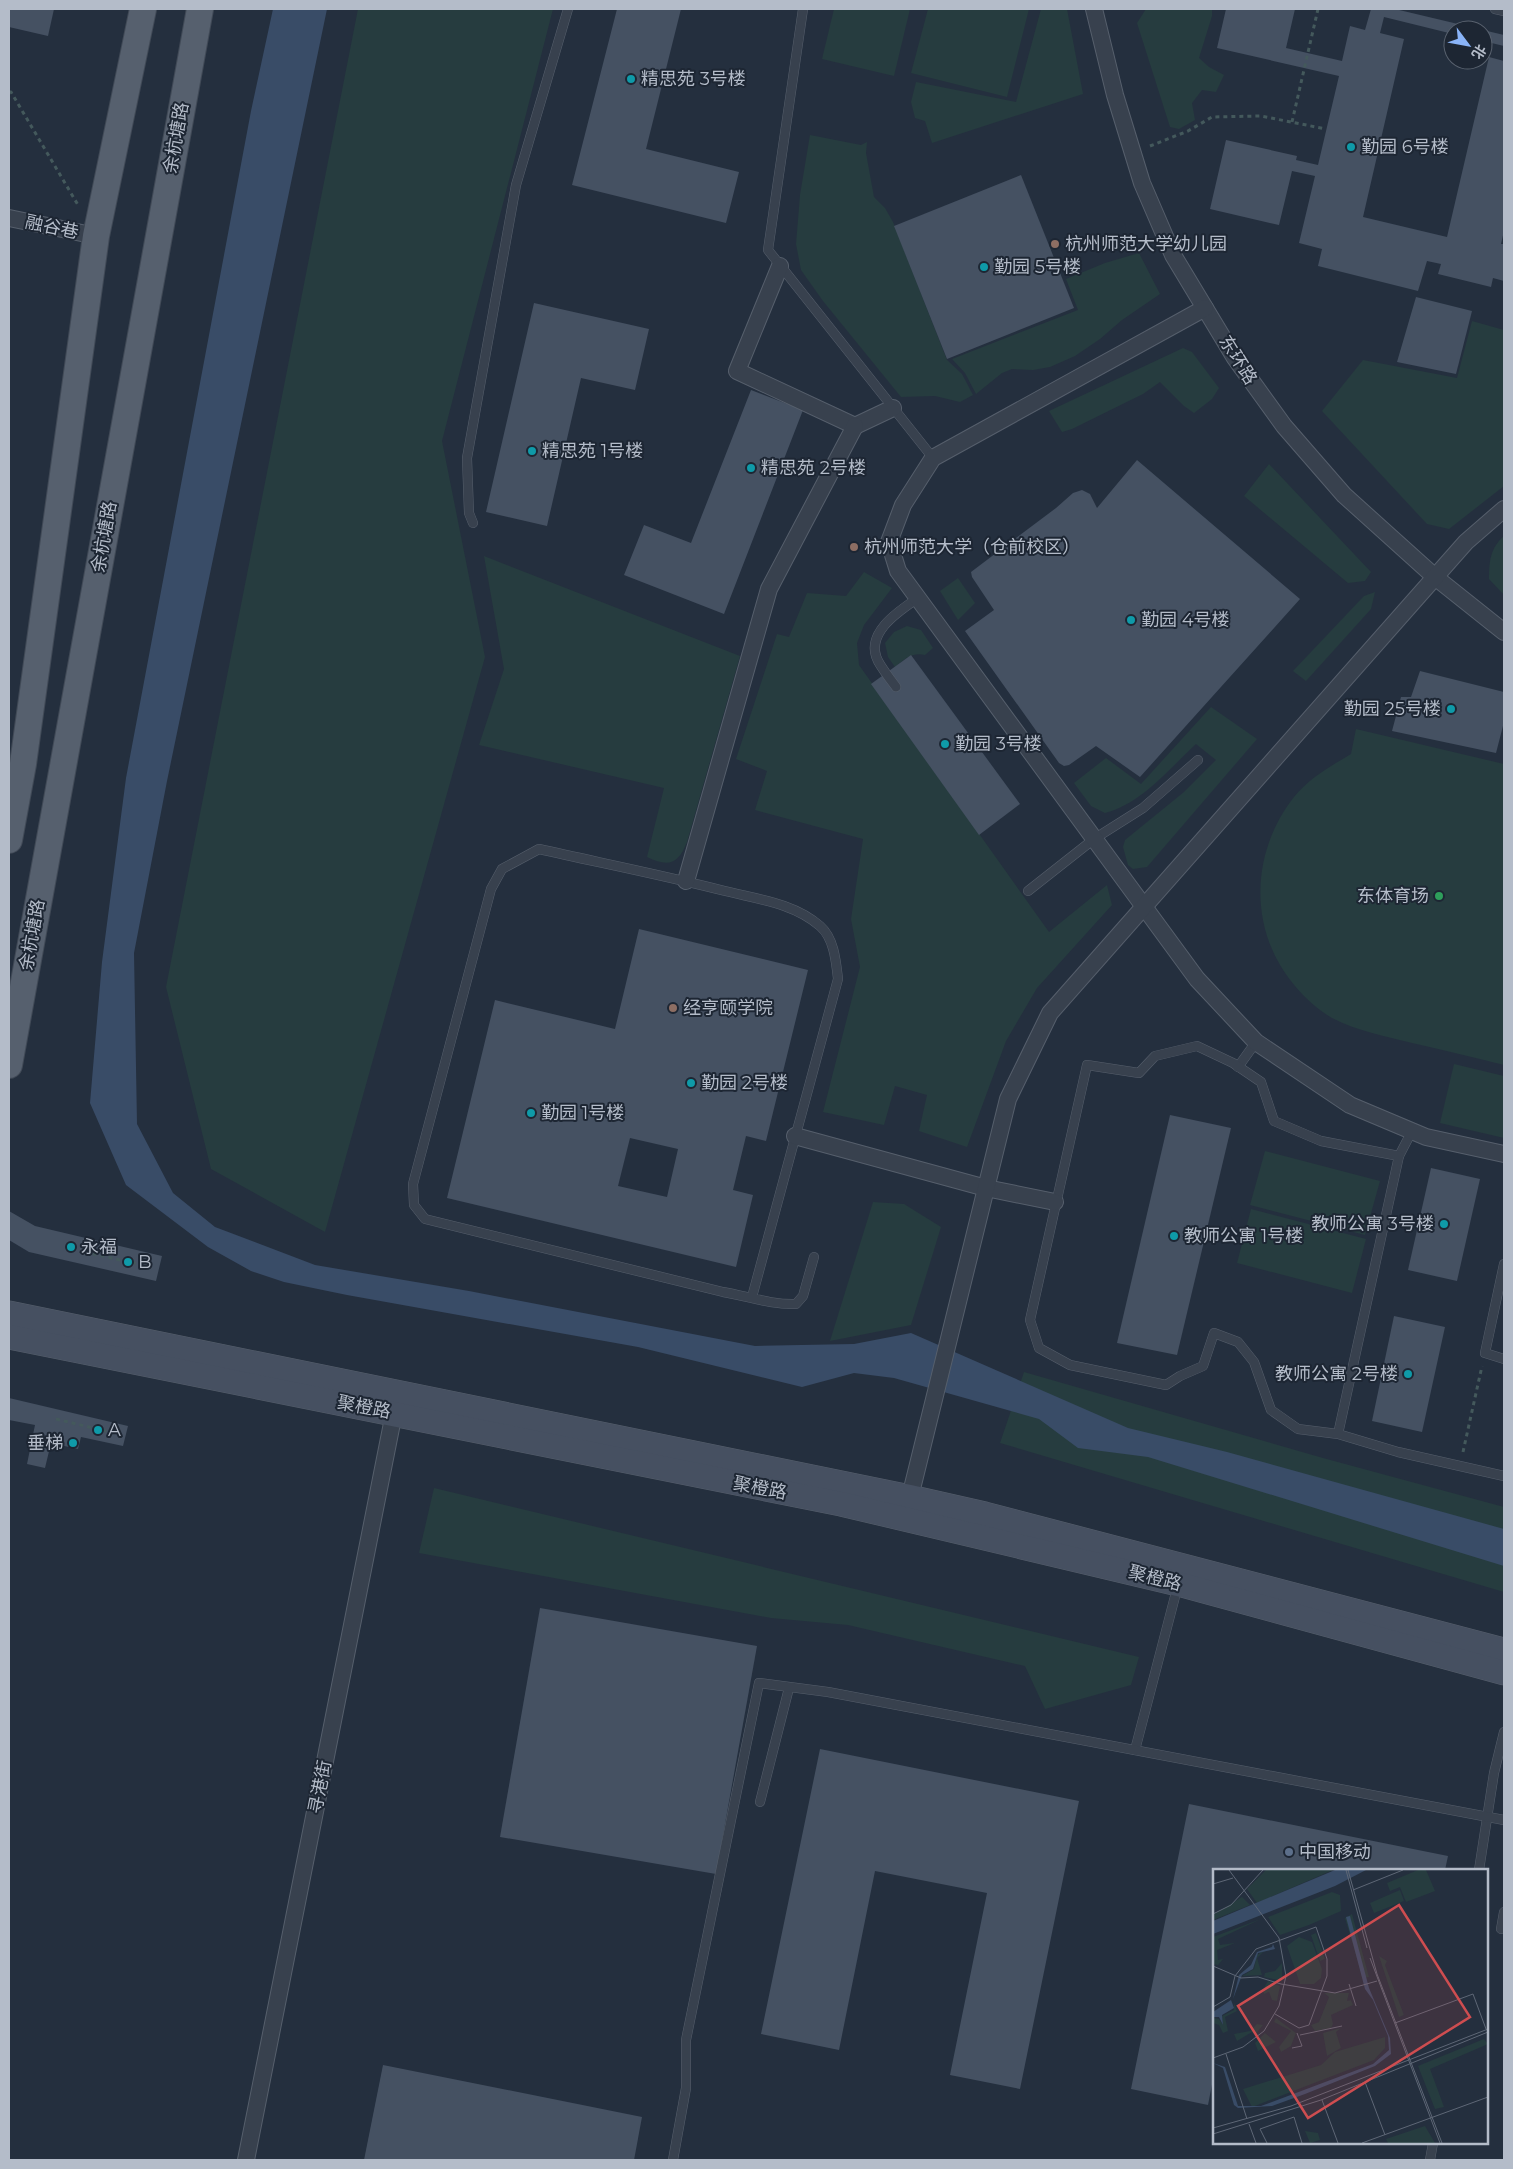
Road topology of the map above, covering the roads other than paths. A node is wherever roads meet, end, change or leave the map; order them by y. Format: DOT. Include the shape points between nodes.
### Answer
graph roads {
  1 [pos="144,9"];
  2 [pos="200,9"];
  3 [pos="568,9"];
  4 [pos="803,9"];
  5 [pos="1094,9"];
  6 [pos="1495,9"];
  7 [pos="1504,11"];
  8 [pos="9,218"];
  9 [pos="96,236"];
  10 [pos="780,266"];
  11 [pos="1205,308"];
  12 [pos="893,408"];
  13 [pos="855,426"];
  14 [pos="933,458"];
  15 [pos="1504,509"];
  16 [pos="472,523"];
  17 [pos="1435,577"];
  18 [pos="918,598"];
  19 [pos="1504,632"];
  20 [pos="896,687"];
  21 [pos="1198,760"];
  22 [pos="16,763"];
  23 [pos="9,840"];
  24 [pos="1094,840"];
  25 [pos="686,881"];
  26 [pos="1028,891"];
  27 [pos="1144,906"];
  28 [pos="1256,1042"];
  29 [pos="9,1065"];
  30 [pos="1238,1067"];
  31 [pos="1412,1131"];
  32 [pos="795,1136"];
  33 [pos="1504,1154"];
  34 [pos="1399,1156"];
  35 [pos="986,1188"];
  36 [pos="1055,1202"];
  37 [pos="814,1257"];
  38 [pos="1504,1264"];
  39 [pos="752,1297"];
  40 [pos="9,1314"];
  41 [pos="9,1337"];
  42 [pos="1504,1359"];
  43 [pos="394,1413"];
  44 [pos="1338,1434"];
  45 [pos="1504,1476"];
  46 [pos="907,1508"];
  47 [pos="1181,1575"];
  48 [pos="1504,1650"];
  49 [pos="1504,1673"];
  50 [pos="789,1688"];
  51 [pos="1504,1732"];
  52 [pos="1135,1750"];
  53 [pos="760,1802"];
  54 [pos="1487,1816"];
  55 [pos="1504,1820"];
  56 [pos="1479,1869"];
  57 [pos="1504,1912"];
  58 [pos="1501,1929"];
  59 [pos="1433,2144"];
  60 [pos="246,2160"];
  61 [pos="673,2160"];
  62 [pos="1430,2160"];
  1 -- 9 [label="main road"];
  2 -- 29 [label="main road, 余杭塘路"];
  3 -- 16 [label="lane" via="516,185 468,458"];
  4 -- 10 [label="lane" via="768,250"];
  5 -- 11 [label="street, 东环路" via="1115,95 1142,183 1173,254"];
  6 -- 7 [label="lane"];
  8 -- 9 [label="street, 融谷巷"];
  9 -- 22 [label="main road"];
  10 -- 12 [label="lane"];
  10 -- 13 [label="street" via="738,371"];
  11 -- 14 [label="street"];
  11 -- 17 [label="street, 东环路" via="1260,396 1284,426 1344,495"];
  12 -- 13 [label="street"];
  12 -- 14 [label="lane"];
  13 -- 25 [label="street" via="769,589"];
  14 -- 18 [label="street" via="903,504 889,542 898,571"];
  15 -- 17 [label="street" via="1466,542"];
  17 -- 19 [label="street, 东环路"];
  17 -- 27 [label="street"];
  18 -- 20 [label="lane" via="891,617 880,631 876,646 877,660"];
  18 -- 24 [label="street"];
  21 -- 24 [label="lane" via="1144,808"];
  22 -- 23 [label="main road"];
  24 -- 26 [label="lane"];
  24 -- 27 [label="street"];
  25 -- 32 [label="lane" via="799,911 822,927 834,950 838,979"];
  25 -- 39 [label="lane" via="538,848 502,868 491,889 413,1184 414,1205 424,1219"];
  27 -- 28 [label="street" via="1197,979"];
  27 -- 35 [label="street" via="1050,1014 1008,1099"];
  28 -- 30 [label="lane"];
  28 -- 31 [label="street" via="1350,1105"];
  30 -- 34 [label="lane" via="1261,1082 1274,1122 1321,1141"];
  30 -- 36 [label="lane" via="1197,1046 1155,1056 1138,1073 1086,1065"];
  31 -- 33 [label="street"];
  31 -- 34 [label="lane"];
  32 -- 35 [label="street"];
  32 -- 39 [label="lane"];
  34 -- 44 [label="lane"];
  35 -- 36 [label="street"];
  35 -- 46 [label="street"];
  36 -- 44 [label="lane" via="1030,1320 1039,1348 1070,1365 1166,1386 1203,1366 1214,1333 1238,1342 1254,1362 1271,1410 1298,1428"];
  37 -- 39 [label="lane" via="803,1296 796,1304"];
  38 -- 42 [label="lane" via="1485,1353"];
  40 -- 46 [label="street, 聚橙路"];
  41 -- 43 [label="street, 聚橙路"];
  43 -- 46 [label="street, 聚橙路" via="841,1504"];
  43 -- 60 [label="street, 寻港街"];
  44 -- 45 [label="lane" via="1398,1452"];
  46 -- 47 [label="street, 聚橙路" via="985,1514"];
  47 -- 48 [label="street, 聚橙路"];
  47 -- 49 [label="street, 聚橙路"];
  47 -- 52 [label="lane"];
  50 -- 52 [label="lane" via="828,1692"];
  50 -- 53 [label="lane"];
  50 -- 61 [label="lane" via="759,1683 686,2040 686,2088"];
  51 -- 54 [label="lane"];
  52 -- 54 [label="lane"];
  54 -- 55 [label="lane"];
  54 -- 56 [label="lane"];
  57 -- 58 [label="lane"];
  59 -- 62 [label="lane"];
}
